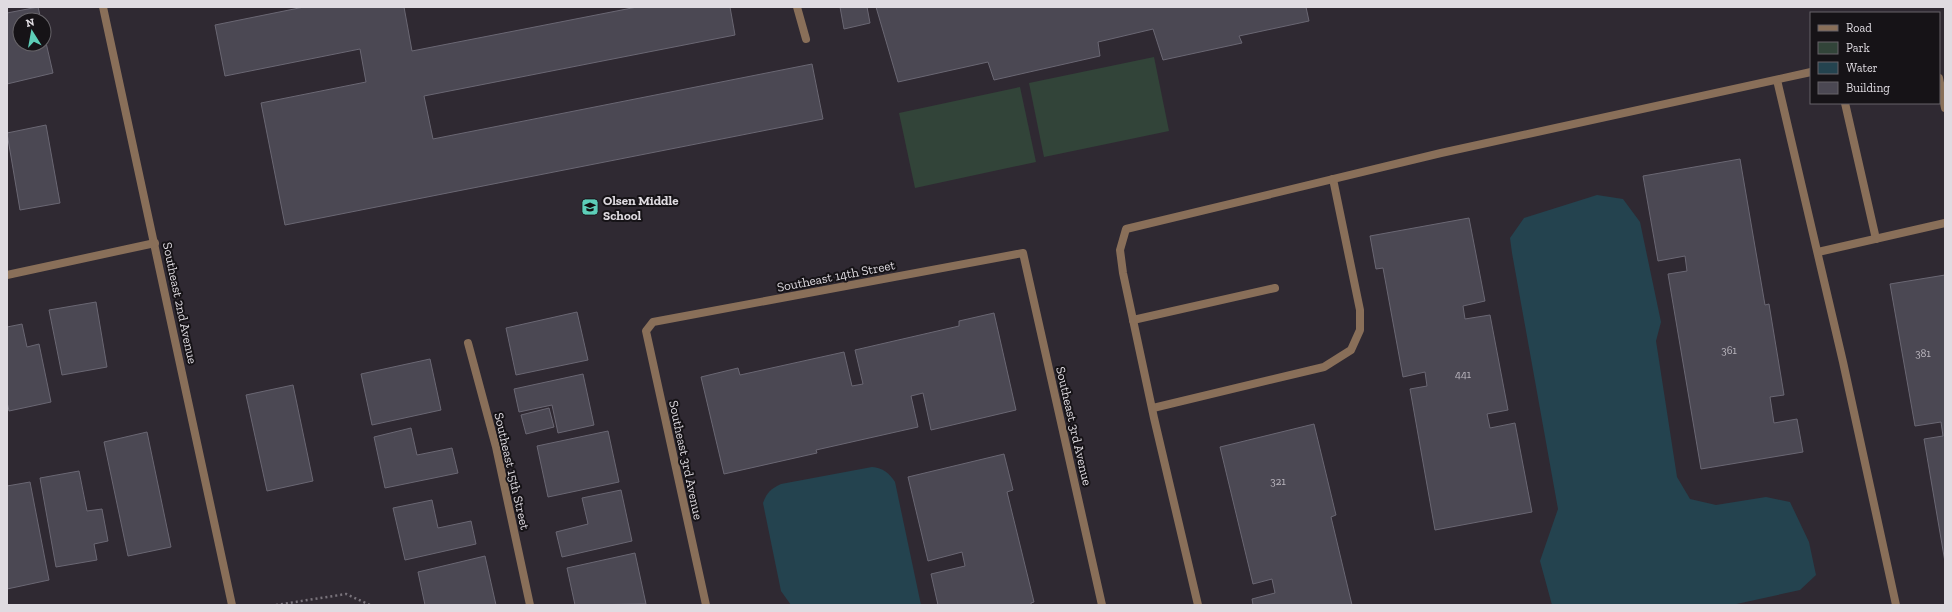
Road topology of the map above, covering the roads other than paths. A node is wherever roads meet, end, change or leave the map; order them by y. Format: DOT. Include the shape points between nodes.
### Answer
graph roads {
  1 [pos="103,7"];
  2 [pos="797,7"];
  3 [pos="806,39"];
  4 [pos="1810,72"];
  5 [pos="1777,80"];
  6 [pos="1940,83"];
  7 [pos="1845,104"];
  8 [pos="1945,108"];
  9 [pos="1333,179"];
  10 [pos="1945,224"];
  11 [pos="1876,239"];
  12 [pos="155,243"];
  13 [pos="1818,252"];
  14 [pos="1023,253"];
  15 [pos="7,275"];
  16 [pos="1275,288"];
  17 [pos="1133,320"];
  18 [pos="653,322"];
  19 [pos="468,343"];
  20 [pos="1152,408"];
  21 [pos="232,605"];
  22 [pos="530,605"];
  23 [pos="706,605"];
  24 [pos="1102,605"];
  25 [pos="1198,605"];
  26 [pos="1896,605"];
  1 -- 12 [label="street, Southeast 2nd Avenue"];
  2 -- 3 [label="street"];
  4 -- 5 [label="street"];
  5 -- 9 [label="street" via="1440,153"];
  5 -- 13 [label="street"];
  6 -- 8 [label="street"];
  7 -- 11 [label="street"];
  9 -- 17 [label="street" via="1126,230 1120,250"];
  9 -- 20 [label="street" via="1360,310 1360,330 1351,350 1324,367"];
  10 -- 11 [label="street"];
  11 -- 13 [label="street"];
  12 -- 15 [label="street"];
  12 -- 21 [label="street, Southeast 2nd Avenue"];
  13 -- 26 [label="street"];
  14 -- 18 [label="street, Southeast 14th Street"];
  14 -- 24 [label="street, Southeast 3rd Avenue"];
  16 -- 17 [label="street"];
  17 -- 20 [label="street"];
  18 -- 23 [label="street, Southeast 3rd Avenue" via="646,331"];
  19 -- 22 [label="street, Southeast 15th Street" via="496,447"];
  20 -- 25 [label="street"];
}
